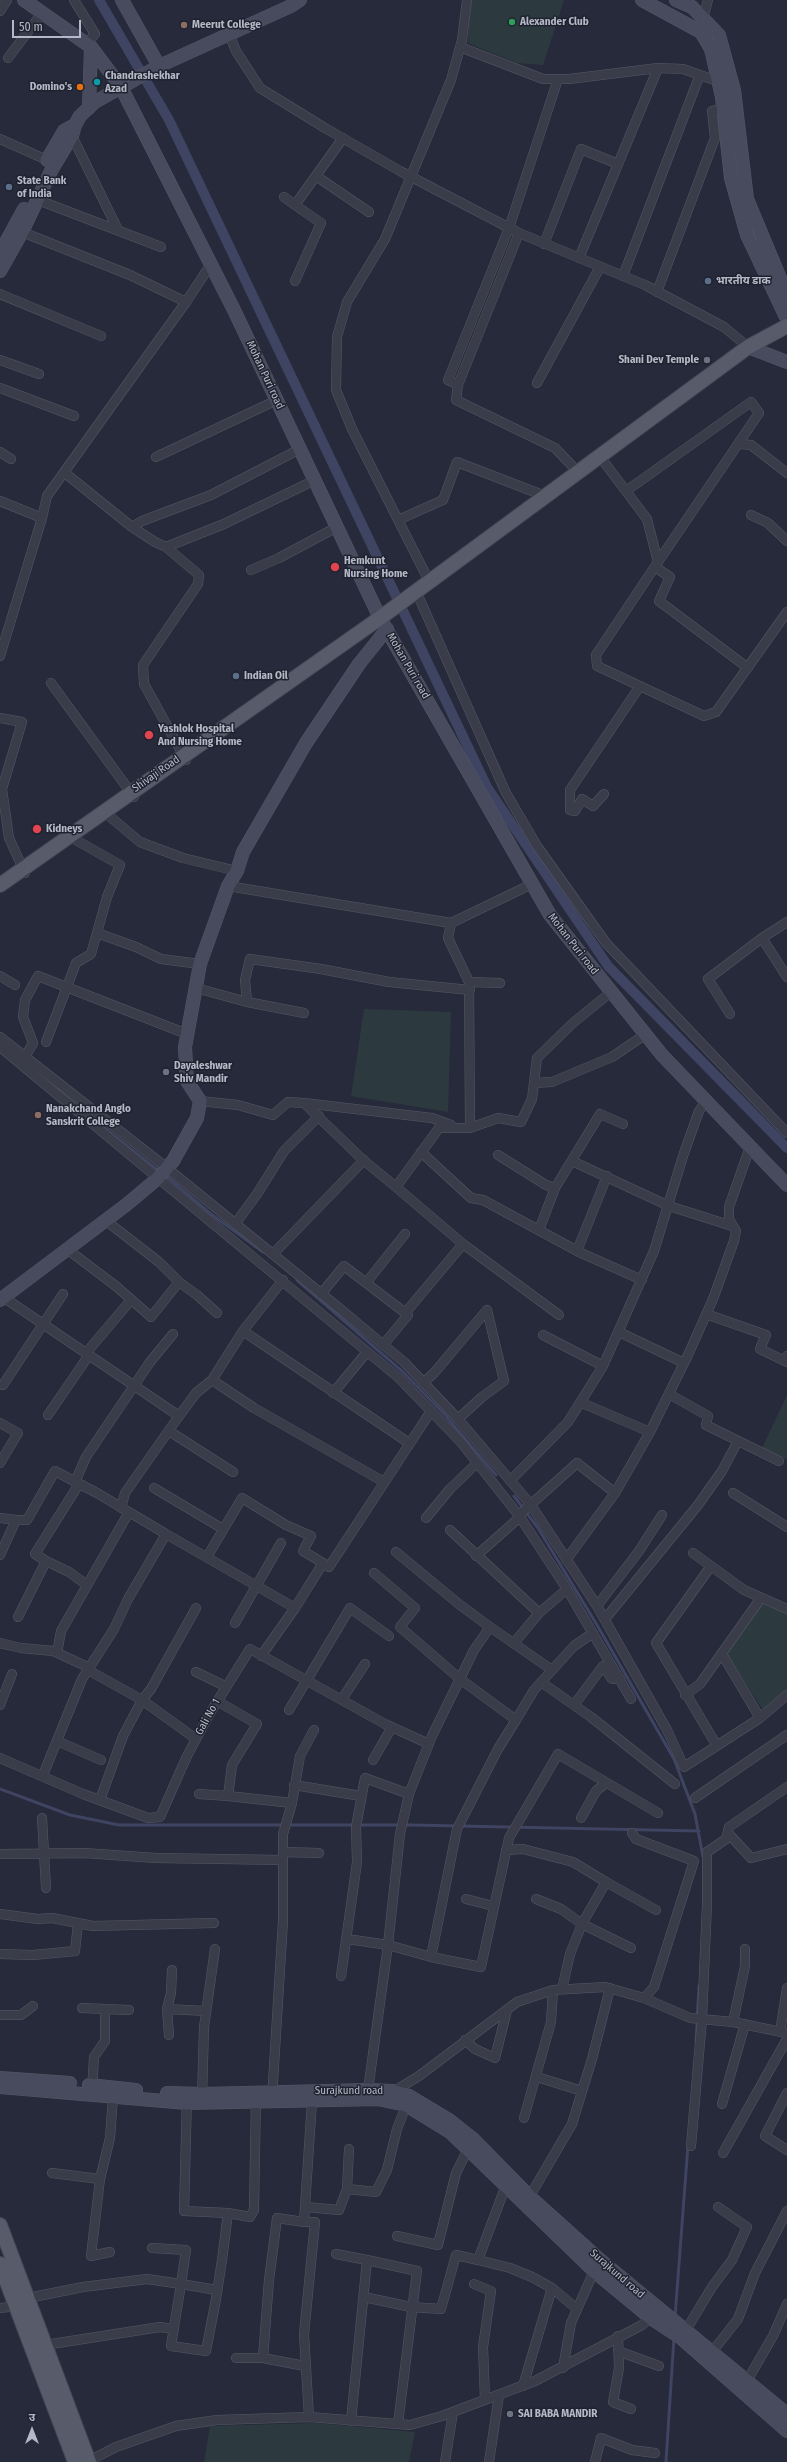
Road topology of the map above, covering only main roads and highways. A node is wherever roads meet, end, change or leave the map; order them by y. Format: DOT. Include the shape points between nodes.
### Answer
graph roads {
  1 [pos="787,326"];
  2 [pos="787,334"];
  3 [pos="752,349"];
  4 [pos="472,553"];
  5 [pos="415,595"];
  6 [pos="133,795"];
  7 [pos="72,837"];
  8 [pos="24,871"];
  9 [pos="0,885"];
  10 [pos="0,892"];
  11 [pos="0,2225"];
  12 [pos="0,2264"];
  13 [pos="29,2301"];
  14 [pos="16,2307"];
  15 [pos="85,2462"];
  1 -- 3 [label="main road"];
  2 -- 3 [label="main road"];
  3 -- 4 [label="main road" via="545,496"];
  3 -- 4 [label="main road" via="604,462"];
  4 -- 5 [label="main road"];
  4 -- 5 [label="main road" via="429,581"];
  5 -- 6 [label="main road, Shivaji Road" via="387,619"];
  6 -- 7 [label="main road, Shivaji Road"];
  6 -- 7 [label="main road" via="108,815"];
  7 -- 8 [label="main road, Shivaji Road"];
  8 -- 9 [label="main road, Shivaji Road"];
  8 -- 10 [label="main road"];
  11 -- 13 [label="main road"];
  12 -- 14 [label="main road"];
  13 -- 14 [label="main road"];
  13 -- 15 [label="main road"];
  14 -- 15 [label="main road"];
}
